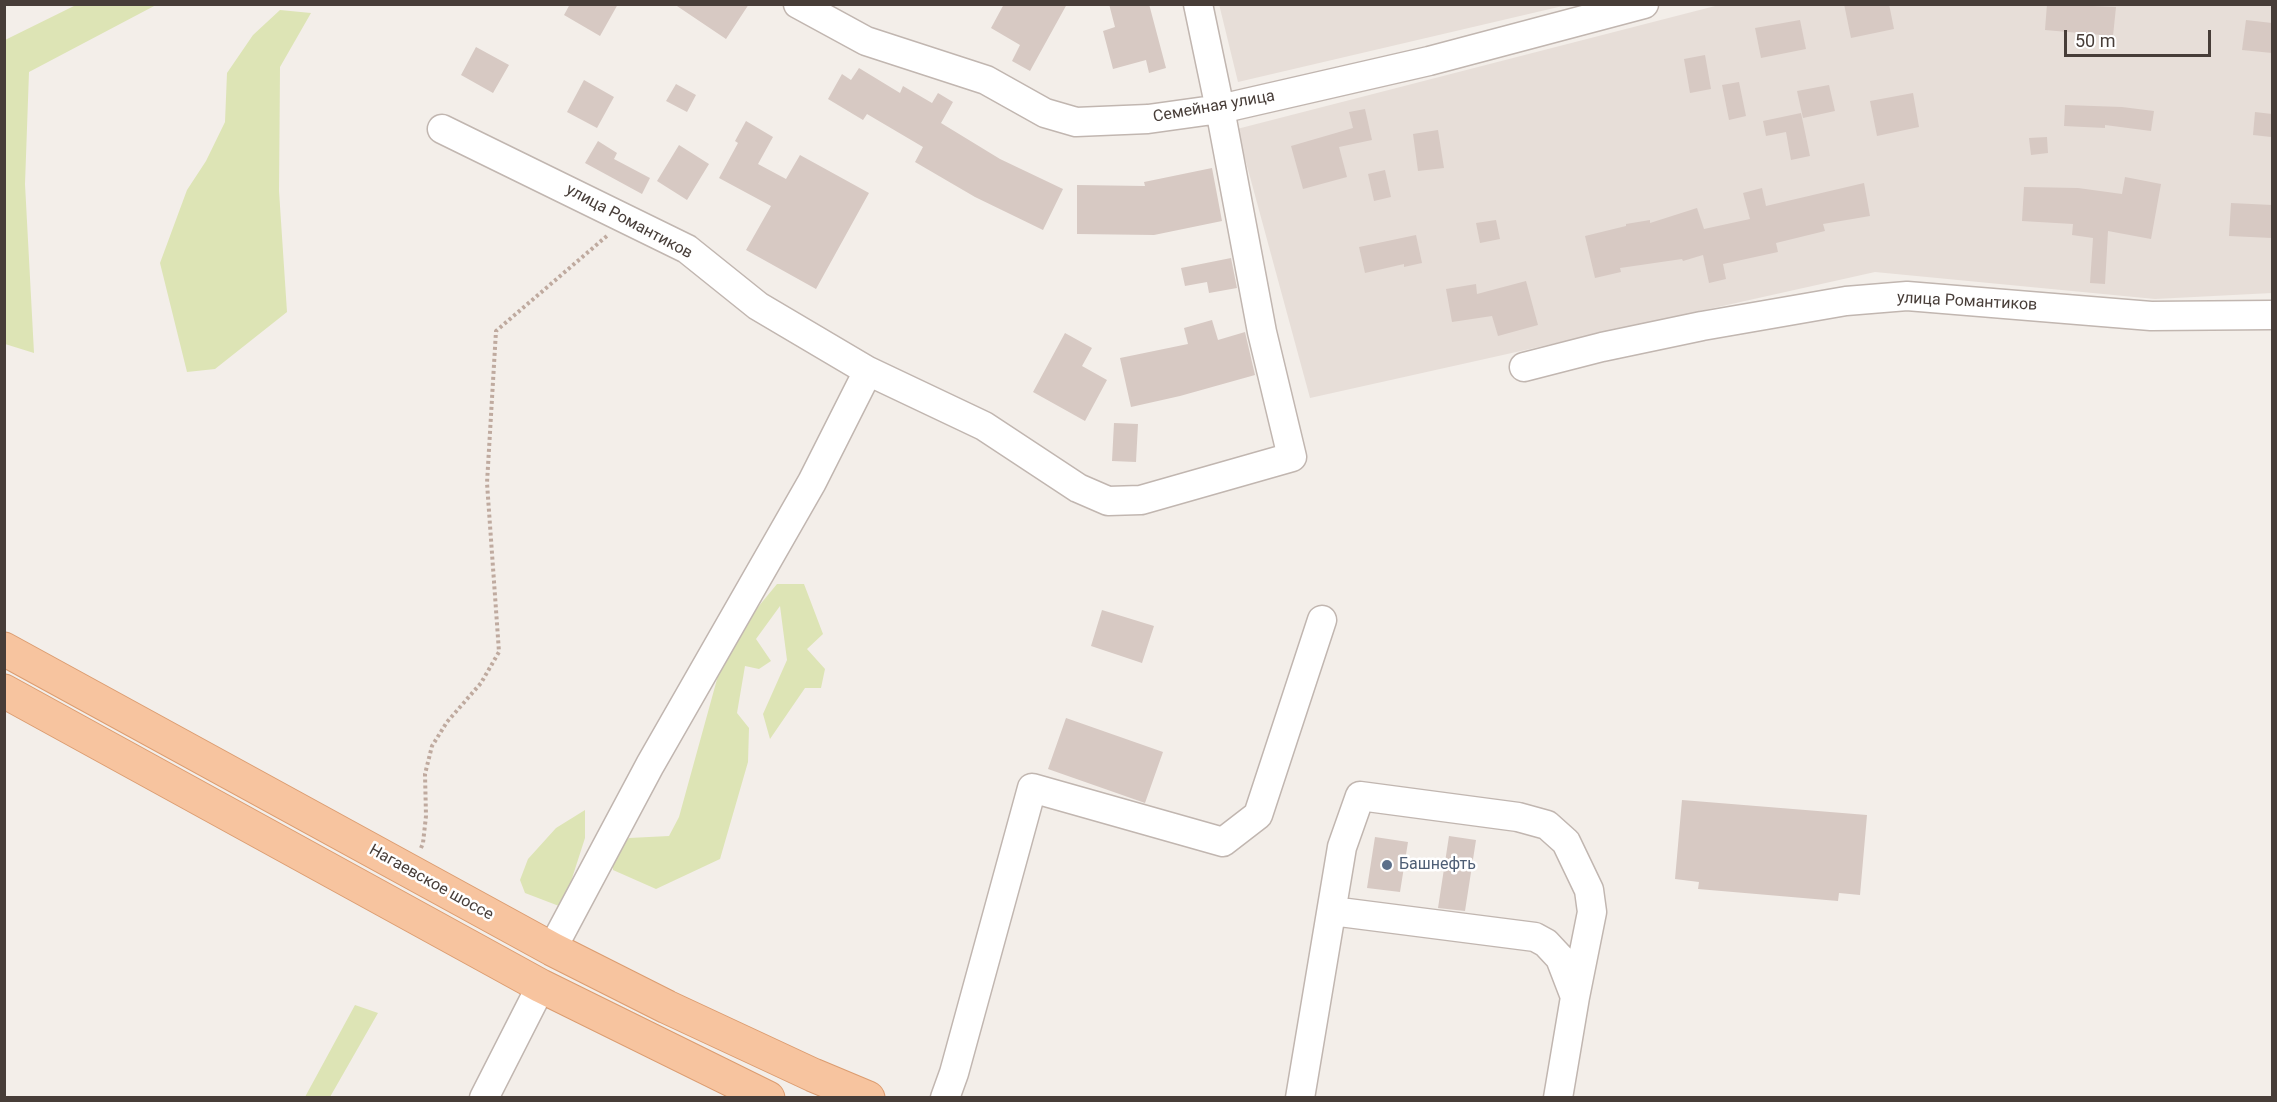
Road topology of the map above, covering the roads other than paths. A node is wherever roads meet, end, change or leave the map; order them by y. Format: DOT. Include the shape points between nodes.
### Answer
graph roads {
  1 [pos="798,4"];
  2 [pos="1198,4"];
  3 [pos="1644,4"];
  4 [pos="1220,109"];
  5 [pos="442,129"];
  6 [pos="2272,315"];
  7 [pos="1524,367"];
  8 [pos="868,371"];
  9 [pos="1322,620"];
  10 [pos="4,642"];
  11 [pos="4,648"];
  12 [pos="4,691"];
  13 [pos="98,701"];
  14 [pos="4,705"];
  15 [pos="387,901"];
  16 [pos="1332,911"];
  17 [pos="552,948"];
  18 [pos="541,986"];
  19 [pos="1575,997"];
  20 [pos="483,1098"];
  21 [pos="768,1098"];
  22 [pos="868,1098"];
  23 [pos="945,1098"];
  24 [pos="1300,1098"];
  25 [pos="1558,1098"];
  1 -- 4 [label="street, Семейная улица" via="866,41 986,80 1045,113 1077,122 1148,119"];
  2 -- 4 [label="street"];
  3 -- 4 [label="street, Семейная улица" via="1429,61"];
  4 -- 8 [label="street, улица Романтиков" via="1262,332 1292,457 1141,500 1108,501 1078,488 984,426"];
  5 -- 8 [label="street, улица Романтиков" via="687,249 758,306"];
  6 -- 7 [label="street, улица Романтиков" via="2151,316 1907,296 1846,301 1702,326"];
  8 -- 17 [label="street" via="812,482 650,765"];
  9 -- 23 [label="street" via="1258,815 1223,842 1032,788"];
  10 -- 13 [label="main road"];
  11 -- 13 [label="main road, Нагаевское шоссе"];
  12 -- 15 [label="main road"];
  13 -- 17 [label="main road, Нагаевское шоссе"];
  14 -- 15 [label="main road"];
  15 -- 18 [label="main road"];
  16 -- 19 [label="street" via="1535,937 1560,958"];
  16 -- 19 [label="street" via="1342,847 1360,796 1518,817 1547,825 1566,842 1589,890 1592,912"];
  16 -- 24 [label="street"];
  17 -- 22 [label="main road, Нагаевское шоссе" via="667,1007"];
  18 -- 20 [label="street"];
  18 -- 21 [label="main road"];
  19 -- 25 [label="street"];
}
